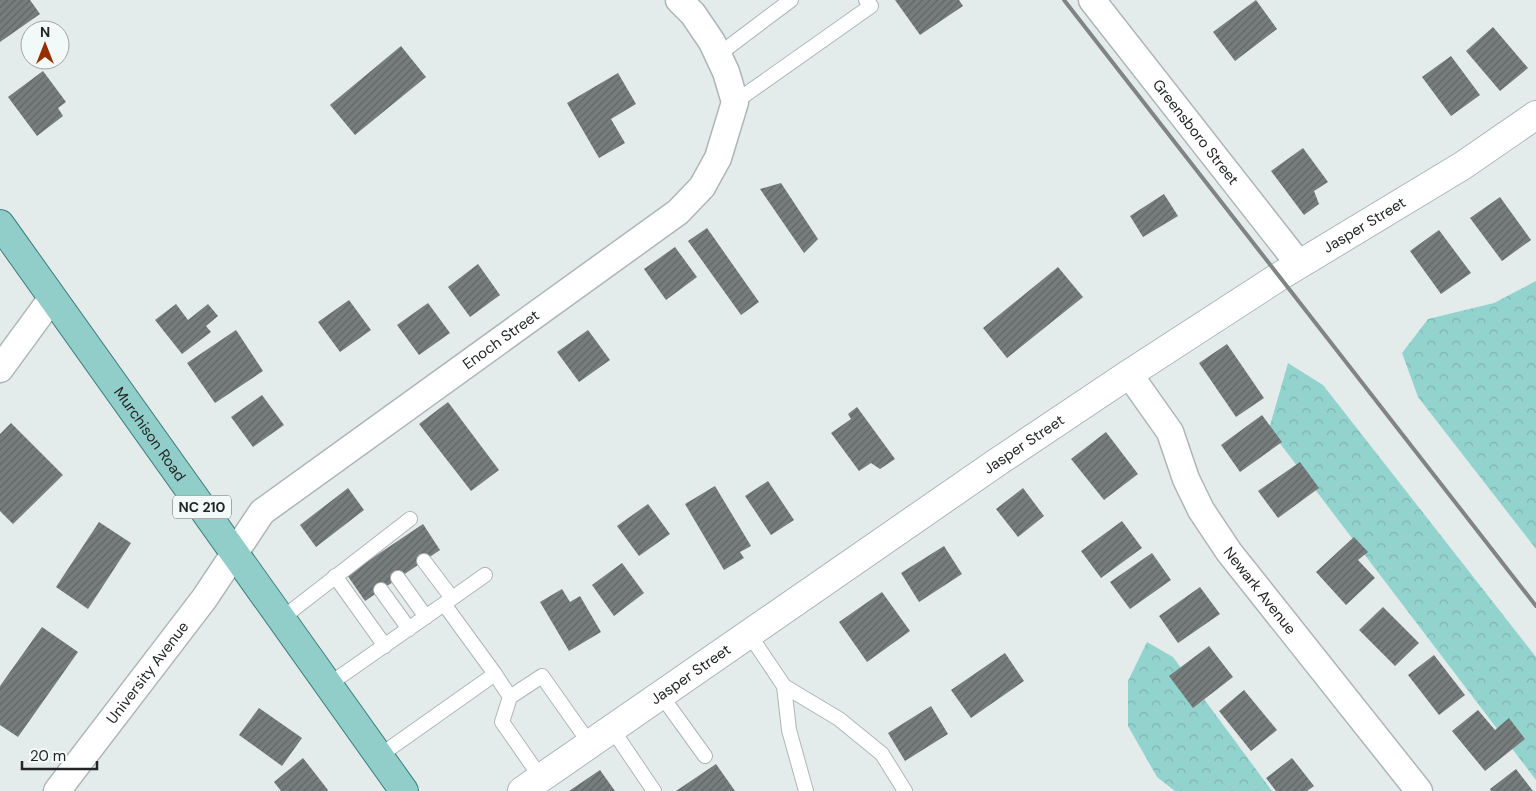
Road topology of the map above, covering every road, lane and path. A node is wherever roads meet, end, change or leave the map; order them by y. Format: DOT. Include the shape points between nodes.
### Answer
graph roads {
  1 [pos="679,0"];
  2 [pos="791,0"];
  3 [pos="866,0"];
  4 [pos="1092,0"];
  5 [pos="718,55"];
  6 [pos="735,102"];
  7 [pos="1536,115"];
  8 [pos="0,224"];
  9 [pos="1299,264"];
  10 [pos="52,298"];
  11 [pos="0,369"];
  12 [pos="1129,374"];
  13 [pos="405,527"];
  14 [pos="234,552"];
  15 [pos="424,561"];
  16 [pos="485,575"];
  17 [pos="335,576"];
  18 [pos="398,578"];
  19 [pos="381,590"];
  20 [pos="448,601"];
  21 [pos="426,617"];
  22 [pos="281,619"];
  23 [pos="409,629"];
  24 [pos="749,634"];
  25 [pos="384,646"];
  26 [pos="494,674"];
  27 [pos="328,685"];
  28 [pos="784,686"];
  29 [pos="661,695"];
  30 [pos="510,696"];
  31 [pos="612,729"];
  32 [pos="590,744"];
  33 [pos="379,756"];
  34 [pos="705,756"];
  35 [pos="532,784"];
  36 [pos="57,791"];
  37 [pos="404,791"];
  38 [pos="654,791"];
  39 [pos="806,791"];
  40 [pos="905,791"];
  41 [pos="1419,791"];
  1 -- 5 [label="street" via="693,14"];
  2 -- 5 [label="lane"];
  3 -- 6 [label="lane" via="871,6"];
  4 -- 9 [label="street, Greensboro Street"];
  5 -- 6 [label="street"];
  6 -- 14 [label="street, Enoch Street" via="718,158 702,187 678,212 262,512"];
  7 -- 9 [label="street, Jasper Street" via="1462,166"];
  8 -- 10 [label="main road, Murchison Road / NC 210"];
  9 -- 12 [label="street, Jasper Street"];
  10 -- 11 [label="street"];
  10 -- 14 [label="main road, Murchison Road / NC 210"];
  12 -- 24 [label="street, Jasper Street"];
  12 -- 41 [label="street, Newark Avenue" via="1170,432 1197,502 1229,552"];
  13 -- 17 [label="lane" via="361,562"];
  14 -- 22 [label="main road, Murchison Road / NC 210"];
  14 -- 36 [label="street, University Avenue" via="204,599"];
  15 -- 20 [label="lane"];
  16 -- 20 [label="lane"];
  17 -- 22 [label="lane"];
  17 -- 25 [label="lane"];
  18 -- 21 [label="lane"];
  19 -- 23 [label="lane"];
  20 -- 21 [label="lane"];
  20 -- 26 [label="lane"];
  21 -- 23 [label="lane"];
  22 -- 27 [label="main road, Murchison Road / NC 210"];
  23 -- 25 [label="lane"];
  24 -- 28 [label="lane"];
  24 -- 29 [label="street, Jasper Street"];
  25 -- 27 [label="lane"];
  26 -- 30 [label="lane"];
  26 -- 33 [label="lane"];
  27 -- 33 [label="main road, Murchison Road / NC 210"];
  28 -- 39 [label="lane" via="789,730"];
  28 -- 40 [label="lane" via="839,719 882,754"];
  29 -- 31 [label="street, Jasper Street"];
  29 -- 34 [label="lane"];
  30 -- 32 [label="lane" via="542,676"];
  30 -- 35 [label="lane" via="502,722"];
  31 -- 32 [label="street, Jasper Street"];
  31 -- 38 [label="lane"];
  32 -- 35 [label="street, Jasper Street"];
  33 -- 37 [label="main road, Murchison Road / NC 210"];
}
